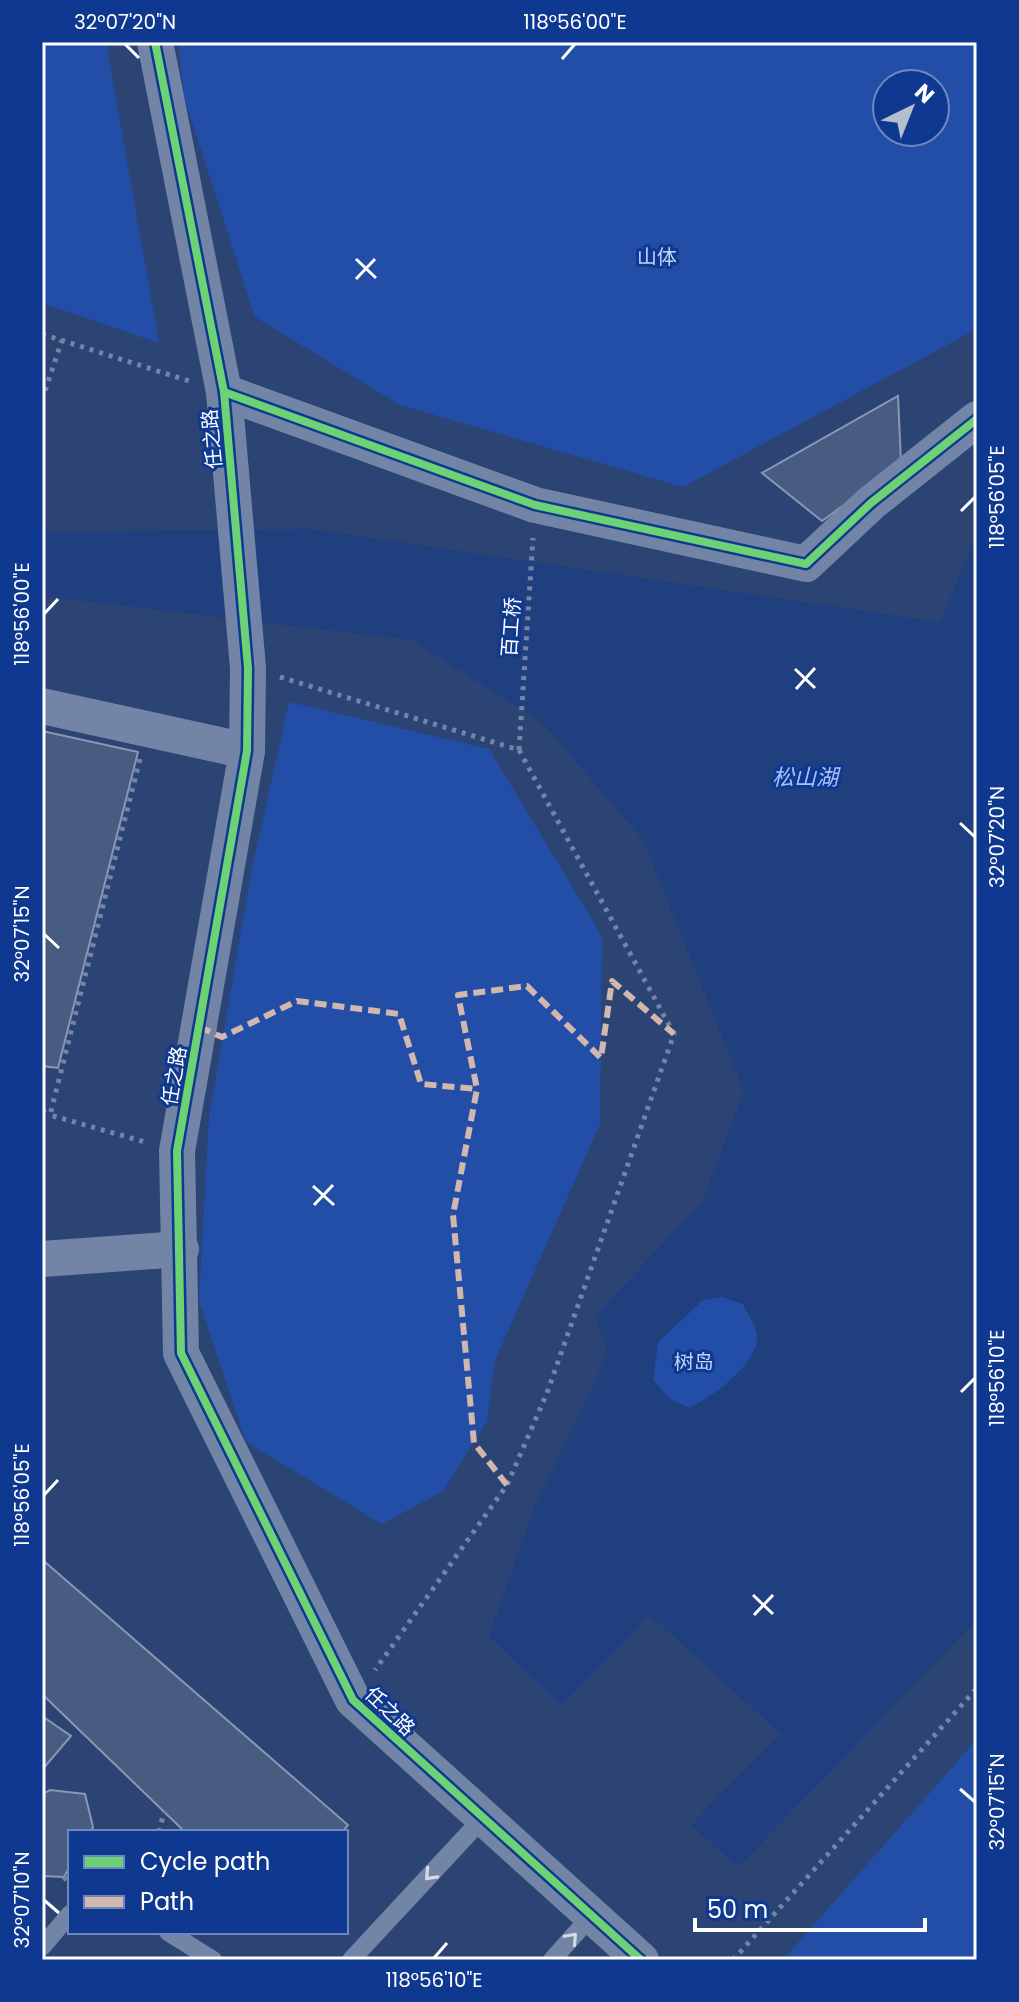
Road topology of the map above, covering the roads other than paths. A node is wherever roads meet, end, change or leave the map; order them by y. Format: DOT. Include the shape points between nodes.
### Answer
graph roads {
  1 [pos="155,42"];
  2 [pos="224,392"];
  3 [pos="977,419"];
  4 [pos="42,706"];
  5 [pos="247,751"];
  6 [pos="181,1249"];
  7 [pos="42,1259"];
  8 [pos="483,1818"];
  9 [pos="592,1915"];
  10 [pos="68,1916"];
  11 [pos="171,1934"];
  12 [pos="42,1947"];
  13 [pos="213,1960"];
  14 [pos="351,1960"];
  15 [pos="552,1960"];
  16 [pos="641,1960"];
  1 -- 2 [label="street, 任之路"];
  2 -- 3 [label="street" via="535,505 806,564 871,503"];
  2 -- 5 [label="street, 任之路" via="248,668"];
  4 -- 5 [label="street"];
  5 -- 6 [label="street, 任之路" via="177,1151"];
  6 -- 7 [label="street"];
  6 -- 8 [label="street, 任之路" via="181,1353 353,1700"];
  8 -- 9 [label="street, 任之路"];
  8 -- 14 [label="lane, one-way"];
  15 -- 9 [label="lane, one-way"];
  9 -- 16 [label="street, 任之路"];
  10 -- 12 [label="lane"];
  11 -- 13 [label="lane"];
}
